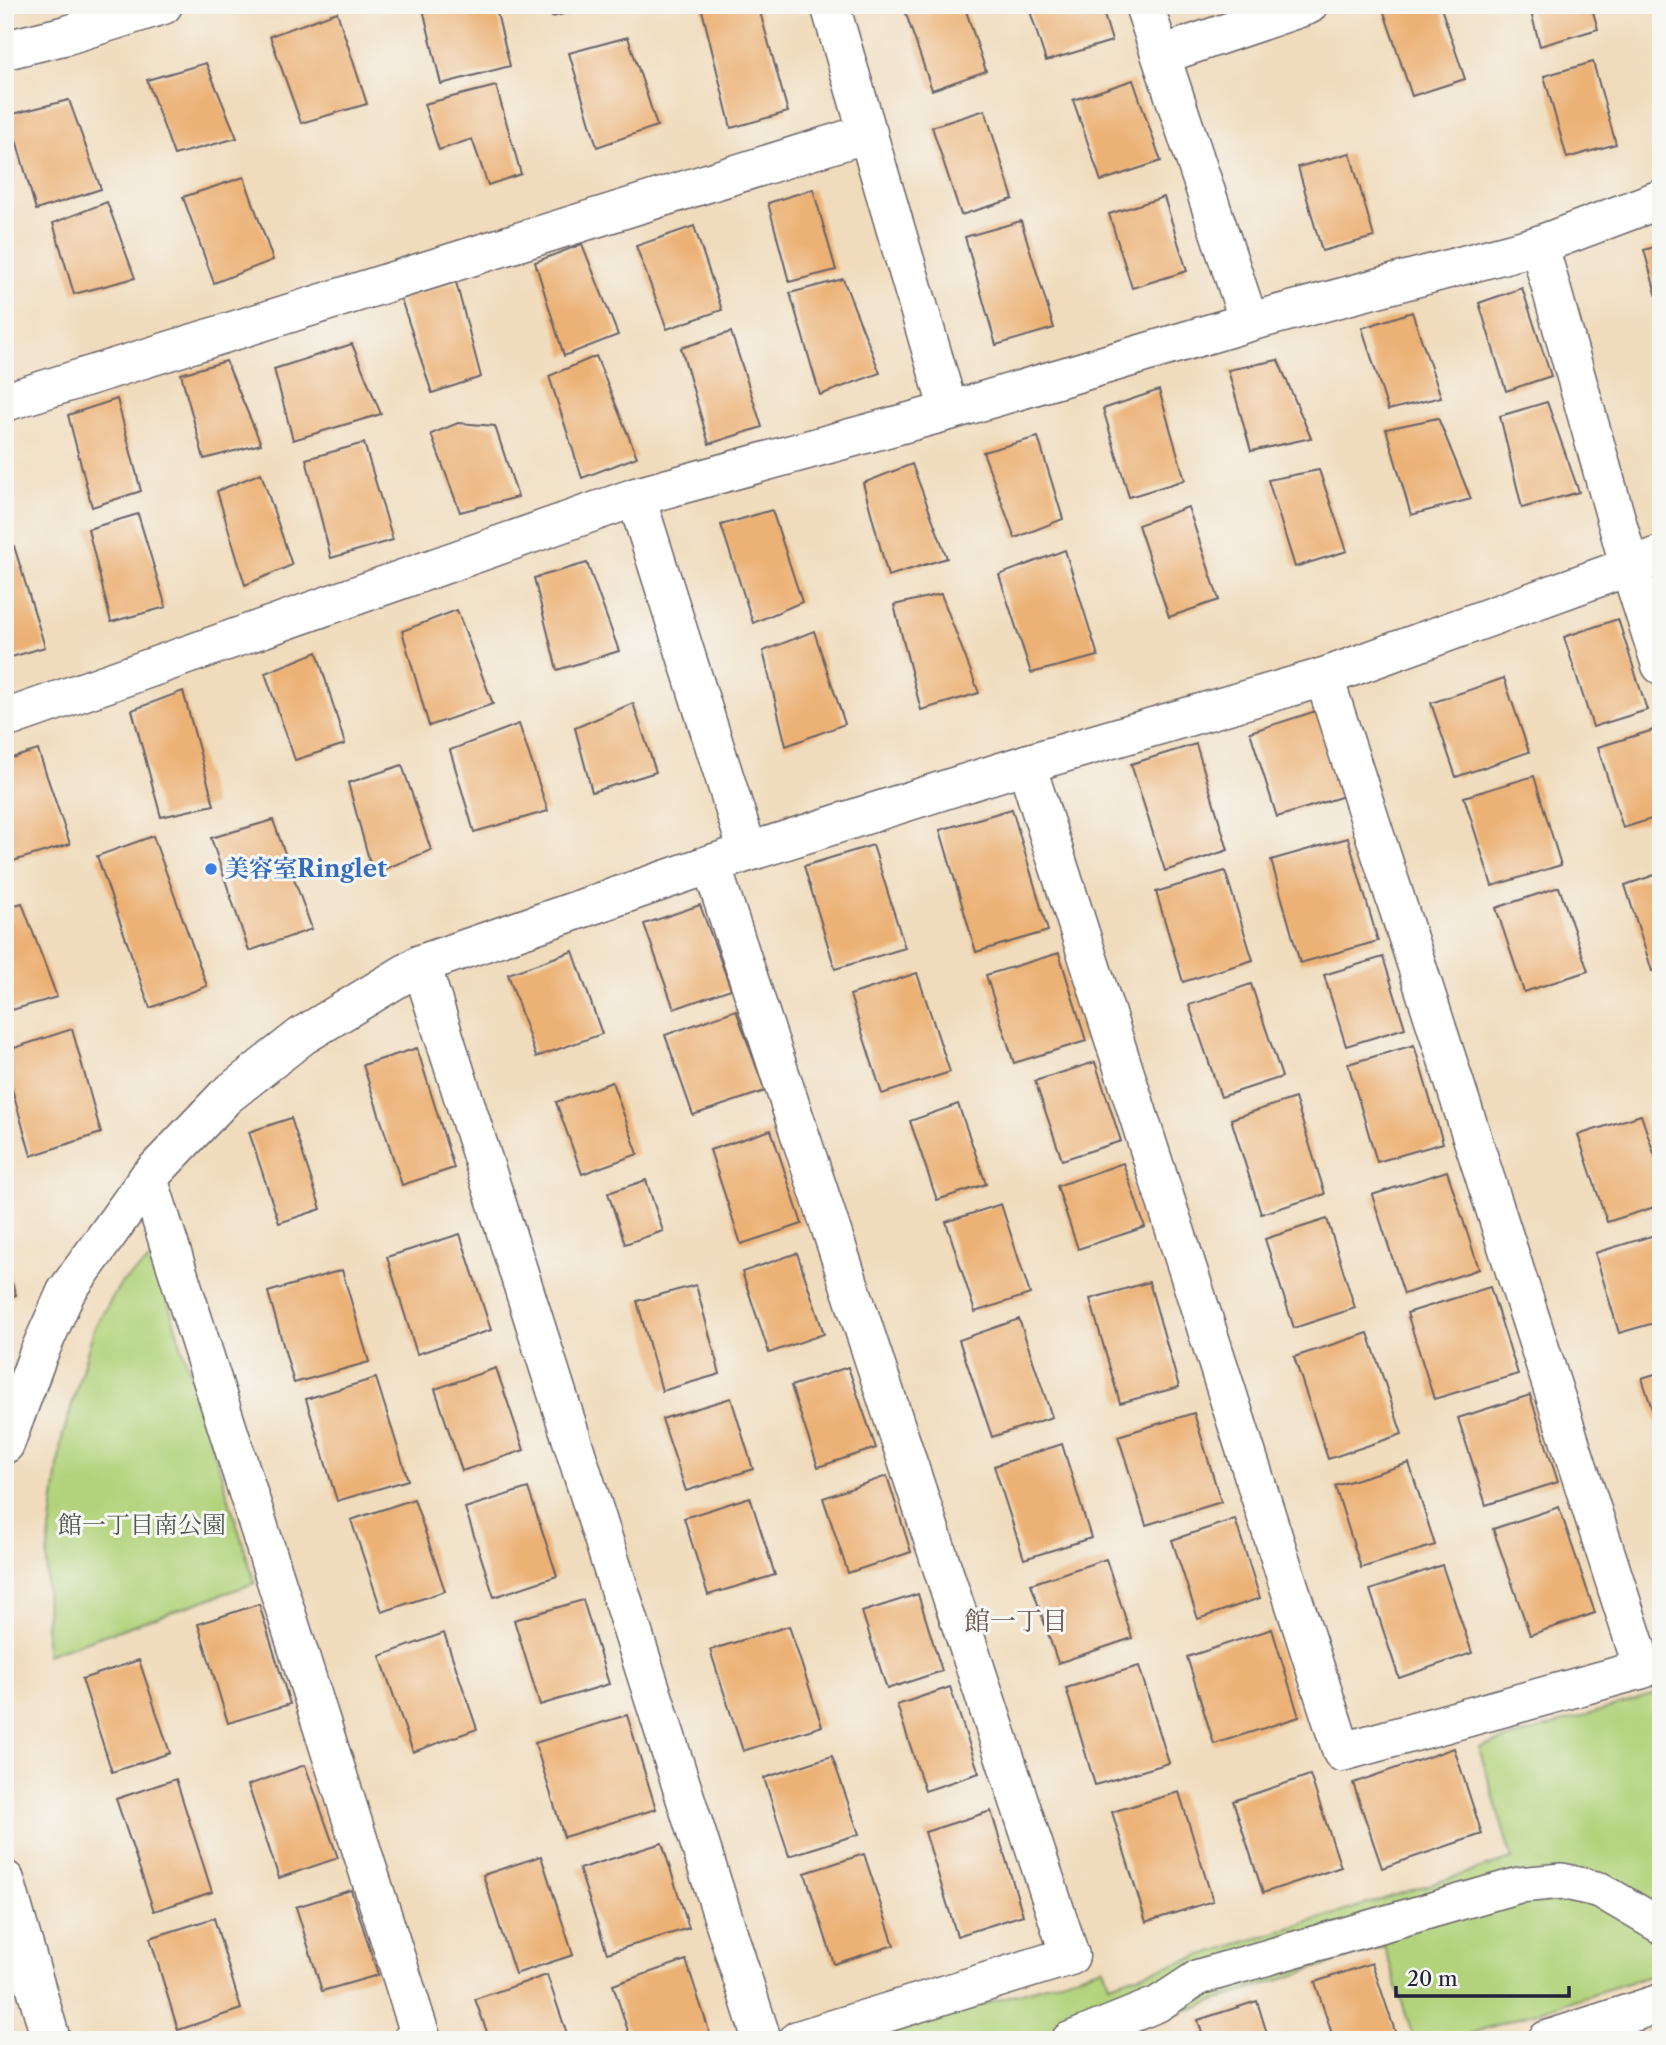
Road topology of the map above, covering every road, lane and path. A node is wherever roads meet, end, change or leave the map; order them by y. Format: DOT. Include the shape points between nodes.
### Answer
graph roads {
  1 [pos="163,5"];
  2 [pos="831,5"];
  3 [pos="1144,5"];
  4 [pos="1308,5"];
  5 [pos="5,50"];
  6 [pos="1161,55"];
  7 [pos="868,133"];
  8 [pos="1661,199"];
  9 [pos="1539,245"];
  10 [pos="1249,322"];
  11 [pos="5,402"];
  12 [pos="949,411"];
  13 [pos="636,497"];
  14 [pos="1645,560"];
  15 [pos="1661,665"];
  16 [pos="1324,677"];
  17 [pos="5,719"];
  18 [pos="1026,764"];
  19 [pos="748,852"];
  20 [pos="711,864"];
  21 [pos="421,964"];
  22 [pos="148,1178"];
  23 [pos="5,1444"];
  24 [pos="5,1880"];
  25 [pos="1661,1926"];
  26 [pos="1661,2003"];
  27 [pos="51,2040"];
  28 [pos="412,2040"];
  29 [pos="762,2040"];
  30 [pos="798,2040"];
  31 [pos="1069,2040"];
  32 [pos="1547,2040"];
  1 -- 5 [label="street"];
  2 -- 7 [label="street"];
  3 -- 6 [label="street"];
  4 -- 6 [label="street"];
  6 -- 10 [label="street"];
  7 -- 11 [label="street"];
  7 -- 12 [label="street"];
  8 -- 9 [label="street"];
  9 -- 10 [label="street"];
  9 -- 14 [label="street"];
  10 -- 12 [label="street"];
  12 -- 13 [label="street"];
  13 -- 17 [label="street"];
  13 -- 19 [label="street"];
  14 -- 15 [label="street"];
  14 -- 16 [label="street"];
  16 -- 18 [label="street"];
  16 -- 18 [label="street" via="1643,1669 1342,1752"];
  18 -- 19 [label="street"];
  19 -- 20 [label="street"];
  20 -- 21 [label="street"];
  20 -- 30 [label="street" via="1070,1956"];
  21 -- 22 [label="street" via="302,1036 226,1096"];
  21 -- 29 [label="street"];
  22 -- 23 [label="street" via="66,1292"];
  22 -- 28 [label="street" via="421,2037"];
  24 -- 27 [label="street"];
  25 -- 31 [label="street" via="1600,1890 1562,1881 1519,1885 1199,1977 1158,2004"];
  26 -- 32 [label="street"];
}
